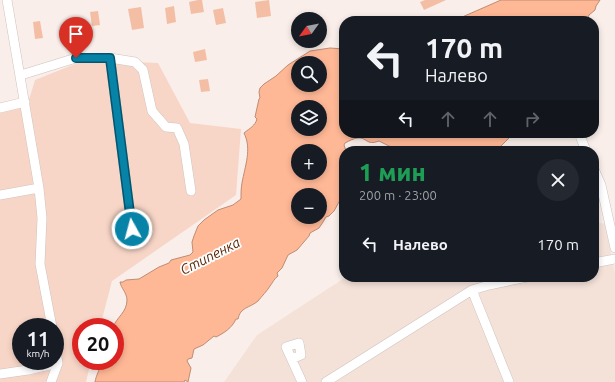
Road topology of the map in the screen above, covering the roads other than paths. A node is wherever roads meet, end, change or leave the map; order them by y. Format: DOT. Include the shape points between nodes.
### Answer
graph roads {
  1 [pos="7,0"];
  2 [pos="110,58"];
  3 [pos="21,75"];
  4 [pos="25,102"];
  5 [pos="0,108"];
  6 [pos="599,180"];
  7 [pos="39,188"];
  8 [pos="191,191"];
  9 [pos="0,195"];
  10 [pos="132,229"];
  11 [pos="615,248"];
  12 [pos="615,259"];
  13 [pos="599,262"];
  14 [pos="485,282"];
  15 [pos="472,290"];
  16 [pos="50,318"];
  17 [pos="292,359"];
  18 [pos="28,370"];
  19 [pos="55,370"];
  20 [pos="0,374"];
  21 [pos="51,382"];
  22 [pos="302,382"];
  23 [pos="326,382"];
  24 [pos="510,382"];
  1 -- 3 [label="street"];
  2 -- 3 [label="street" via="76,58"];
  2 -- 8 [label="street" via="135,62 143,70 152,111 166,127 177,128 184,144"];
  2 -- 10 [label="street"];
  3 -- 4 [label="street"];
  4 -- 5 [label="street"];
  4 -- 7 [label="street"];
  6 -- 11 [label="street"];
  7 -- 9 [label="street"];
  7 -- 16 [label="street" via="42,218 40,264"];
  12 -- 13 [label="street"];
  14 -- 15 [label="street"];
  15 -- 23 [label="street"];
  15 -- 24 [label="street"];
  17 -- 22 [label="street"];
  18 -- 20 [label="street"];
  19 -- 21 [label="street"];
}
